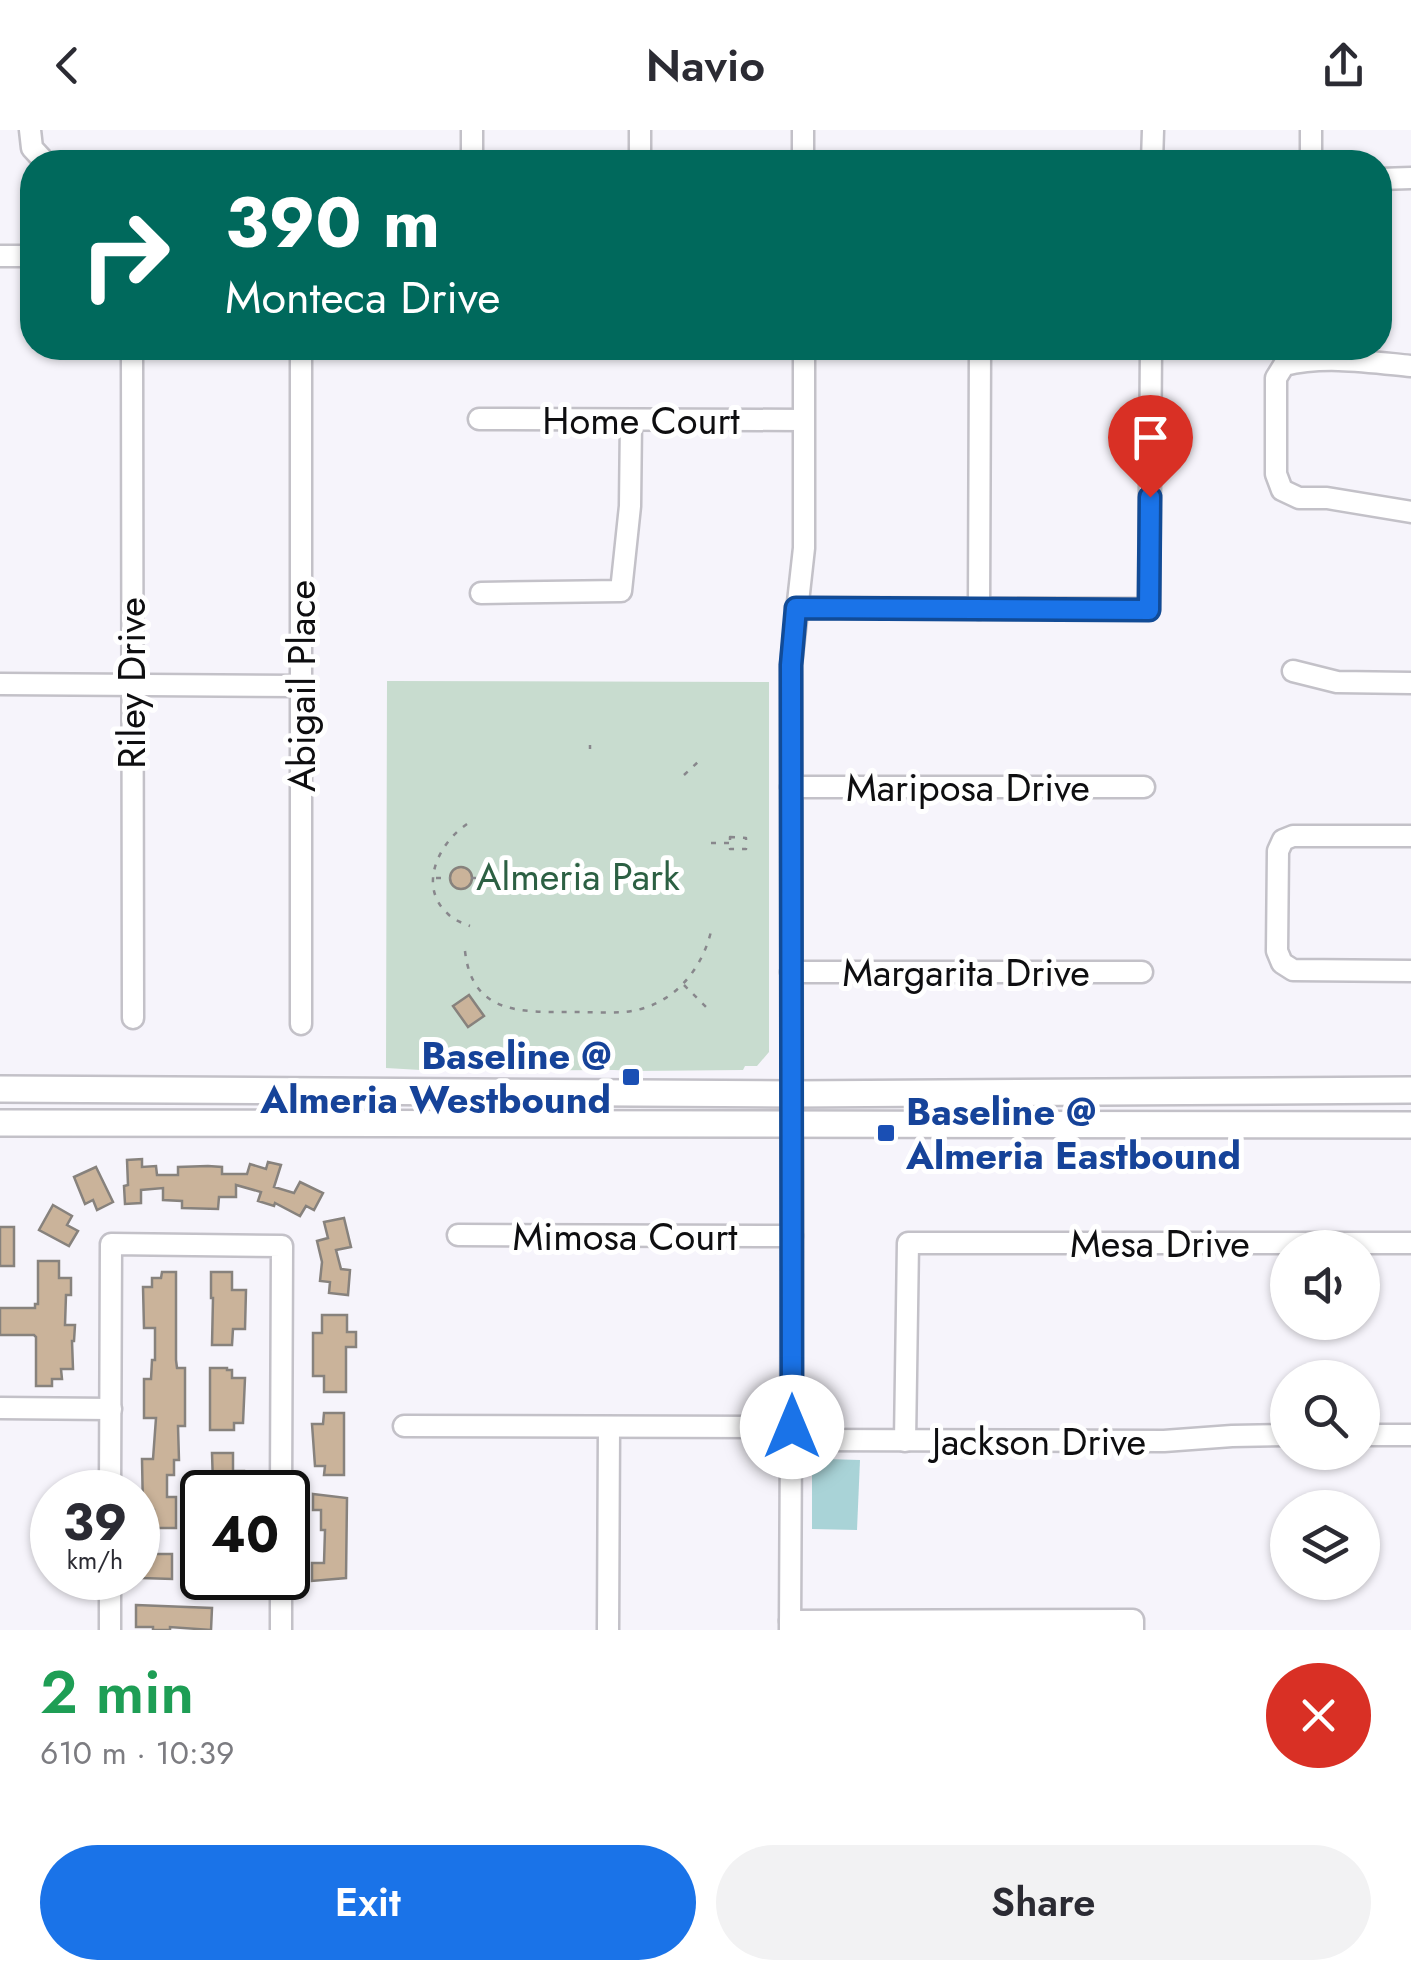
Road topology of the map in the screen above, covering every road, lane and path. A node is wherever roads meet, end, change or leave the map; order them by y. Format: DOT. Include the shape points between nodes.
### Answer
graph roads {
  1 [pos="132,360"];
  2 [pos="302,360"];
  3 [pos="804,360"];
  4 [pos="980,360"];
  5 [pos="1151,360"];
  6 [pos="1411,366"];
  7 [pos="480,419"];
  8 [pos="803,420"];
  9 [pos="631,421"];
  10 [pos="1411,512"];
  11 [pos="481,593"];
  12 [pos="796,608"];
  13 [pos="979,609"];
  14 [pos="1293,671"];
  15 [pos="1411,683"];
  16 [pos="0,684"];
  17 [pos="131,684"];
  18 [pos="301,686"];
  19 [pos="699,761"];
  20 [pos="684,776"];
  21 [pos="1144,787"];
  22 [pos="791,788"];
  23 [pos="467,824"];
  24 [pos="1411,836"];
  25 [pos="711,843"];
  26 [pos="730,843"];
  27 [pos="434,878"];
  28 [pos="450,878"];
  29 [pos="471,878"];
  30 [pos="488,878"];
  31 [pos="470,926"];
  32 [pos="712,927"];
  33 [pos="466,951"];
  34 [pos="1411,970"];
  35 [pos="791,972"];
  36 [pos="1142,972"];
  37 [pos="683,984"];
  38 [pos="707,1008"];
  39 [pos="132,1018"];
  40 [pos="301,1024"];
  41 [pos="0,1088"];
  42 [pos="1411,1090"];
  43 [pos="792,1094"];
  44 [pos="0,1124"];
  45 [pos="1411,1125"];
  46 [pos="792,1126"];
  47 [pos="458,1235"];
  48 [pos="792,1236"];
  49 [pos="1411,1244"];
  50 [pos="0,1408"];
  51 [pos="111,1410"];
  52 [pos="404,1426"];
  53 [pos="609,1427"];
  54 [pos="792,1434"];
  55 [pos="1411,1434"];
  56 [pos="1270,1435"];
  57 [pos="1380,1435"];
  58 [pos="905,1441"];
  59 [pos="110,1470"];
  60 [pos="281,1470"];
  61 [pos="110,1600"];
  62 [pos="281,1600"];
  63 [pos="962,1625"];
  64 [pos="1133,1625"];
  65 [pos="790,1626"];
  66 [pos="110,1630"];
  67 [pos="281,1630"];
  68 [pos="608,1630"];
  1 -- 17 [label="street, Riley Drive"];
  2 -- 18 [label="street, Abigail Place"];
  3 -- 8 [label="street"];
  4 -- 13 [label="street"];
  5 -- 13 [label="street" via="1149,610"];
  6 -- 10 [label="street" via="1301,361 1284,366 1276,378 1276,474 1282,490 1299,498"];
  7 -- 9 [label="street, Home Court"];
  8 -- 9 [label="street, Home Court"];
  8 -- 12 [label="street" via="804,548"];
  9 -- 11 [label="street" via="621,591"];
  12 -- 13 [label="street"];
  12 -- 22 [label="street"];
  14 -- 15 [label="street" via="1338,682"];
  16 -- 17 [label="street"];
  17 -- 18 [label="street"];
  17 -- 39 [label="street, Riley Drive"];
  18 -- 40 [label="street, Abigail Place"];
  19 -- 20 [label="path"];
  21 -- 22 [label="street, Mariposa Drive"];
  22 -- 35 [label="street"];
  23 -- 27 [label="path" via="440,851"];
  24 -- 34 [label="street" via="1282,840 1277,952 1293,970"];
  25 -- 26 [label="path"];
  27 -- 28 [label="path"];
  27 -- 31 [label="path" via="445,911"];
  29 -- 30 [label="path"];
  32 -- 37 [label="path" via="698,966"];
  33 -- 37 [label="path" via="476,985 504,1008 626,1012 657,1004"];
  35 -- 36 [label="street, Margarita Drive"];
  35 -- 43 [label="street"];
  37 -- 38 [label="path"];
  41 -- 43 [label="main road"];
  42 -- 43 [label="main road"];
  43 -- 46 [label="street"];
  44 -- 46 [label="main road"];
  45 -- 46 [label="main road"];
  46 -- 48 [label="street"];
  47 -- 48 [label="street, Mimosa Court"];
  48 -- 54 [label="street"];
  49 -- 58 [label="street, Mesa Drive" via="908,1243"];
  50 -- 51 [label="street"];
  51 -- 59 [label="street"];
  51 -- 60 [label="street" via="111,1244 282,1246"];
  52 -- 53 [label="street, Jackson Drive"];
  53 -- 54 [label="street, Jackson Drive"];
  53 -- 68 [label="street"];
  54 -- 58 [label="street, Jackson Drive"];
  54 -- 65 [label="street"];
  55 -- 57 [label="street"];
  56 -- 58 [label="street, Jackson Drive"];
  61 -- 66 [label="street"];
  62 -- 67 [label="street"];
  63 -- 64 [label="street"];
  63 -- 65 [label="street"];
}
